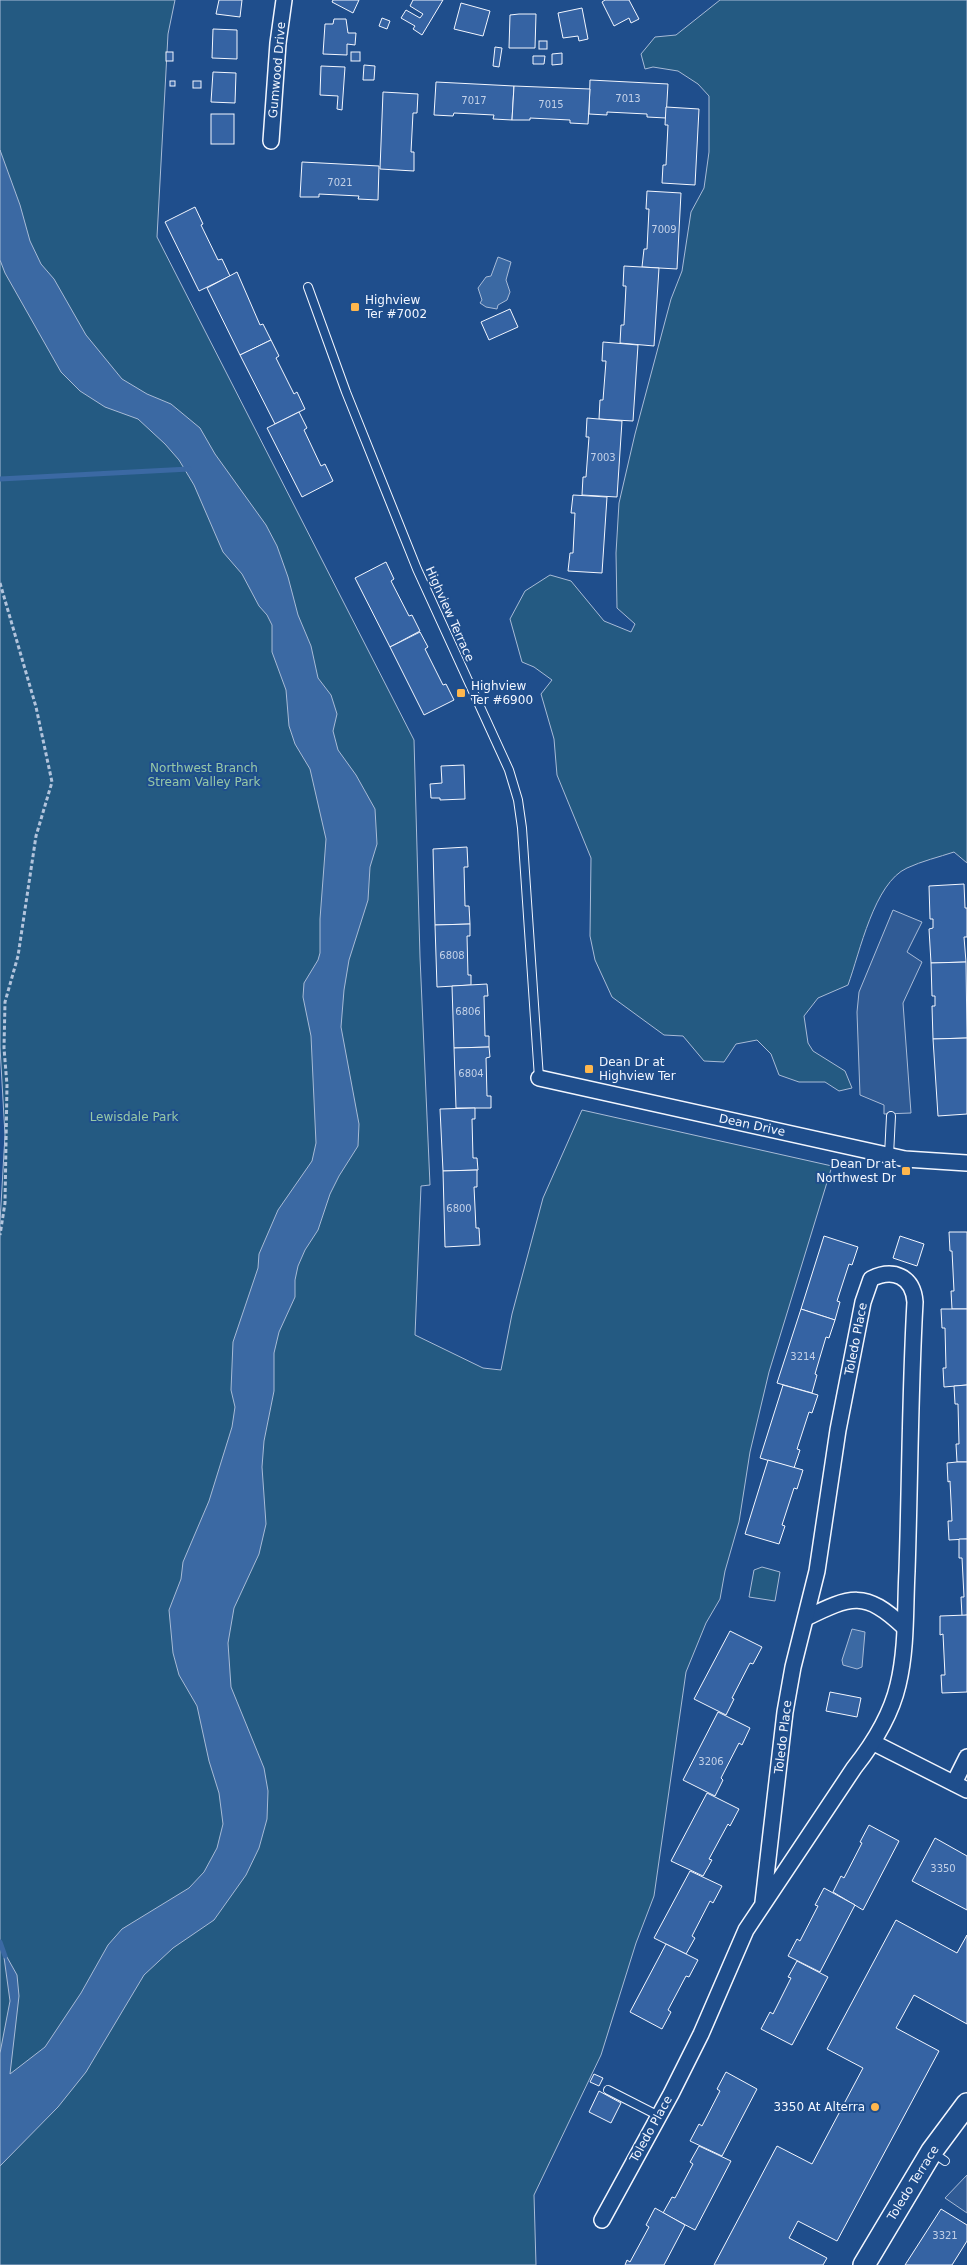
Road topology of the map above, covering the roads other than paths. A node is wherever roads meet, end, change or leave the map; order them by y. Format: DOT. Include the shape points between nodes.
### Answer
graph roads {
  1 [pos="284,0"];
  2 [pos="271,141"];
  3 [pos="308,287"];
  4 [pos="539,1078"];
  5 [pos="891,1116"];
  6 [pos="889,1156"];
  7 [pos="967,1164"];
  8 [pos="806,1618"];
  9 [pos="904,1627"];
  10 [pos="874,1743"];
  11 [pos="967,1757"];
  12 [pos="960,1786"];
  13 [pos="763,1902"];
  14 [pos="608,2090"];
  15 [pos="967,2104"];
  16 [pos="659,2116"];
  17 [pos="602,2220"];
  18 [pos="864,2265"];
  1 -- 2 [label="street, Gumwood Drive"];
  3 -- 4 [label="lane, Highview Terrace" via="346,392 414,560 515,787 522,828"];
  4 -- 6 [label="street, Dean Drive"];
  5 -- 6 [label="lane"];
  6 -- 7 [label="street, Dean Drive"];
  8 -- 9 [label="street" via="839,1602 859,1599 887,1610"];
  8 -- 9 [label="street, Toledo Place" via="863,1302 871,1279 889,1273 908,1281 914,1291 915,1302"];
  8 -- 13 [label="street, Toledo Place" via="785,1712"];
  9 -- 10 [label="street, Toledo Place" via="898,1685"];
  10 -- 12 [label="street"];
  10 -- 13 [label="street, Toledo Place"];
  11 -- 12 [label="street"];
  13 -- 16 [label="street, Toledo Place" via="746,1930 701,2034"];
  14 -- 16 [label="lane"];
  15 -- 18 [label="street, Toledo Terrace" via="938,2156"];
  16 -- 17 [label="street, Toledo Place"];
}
